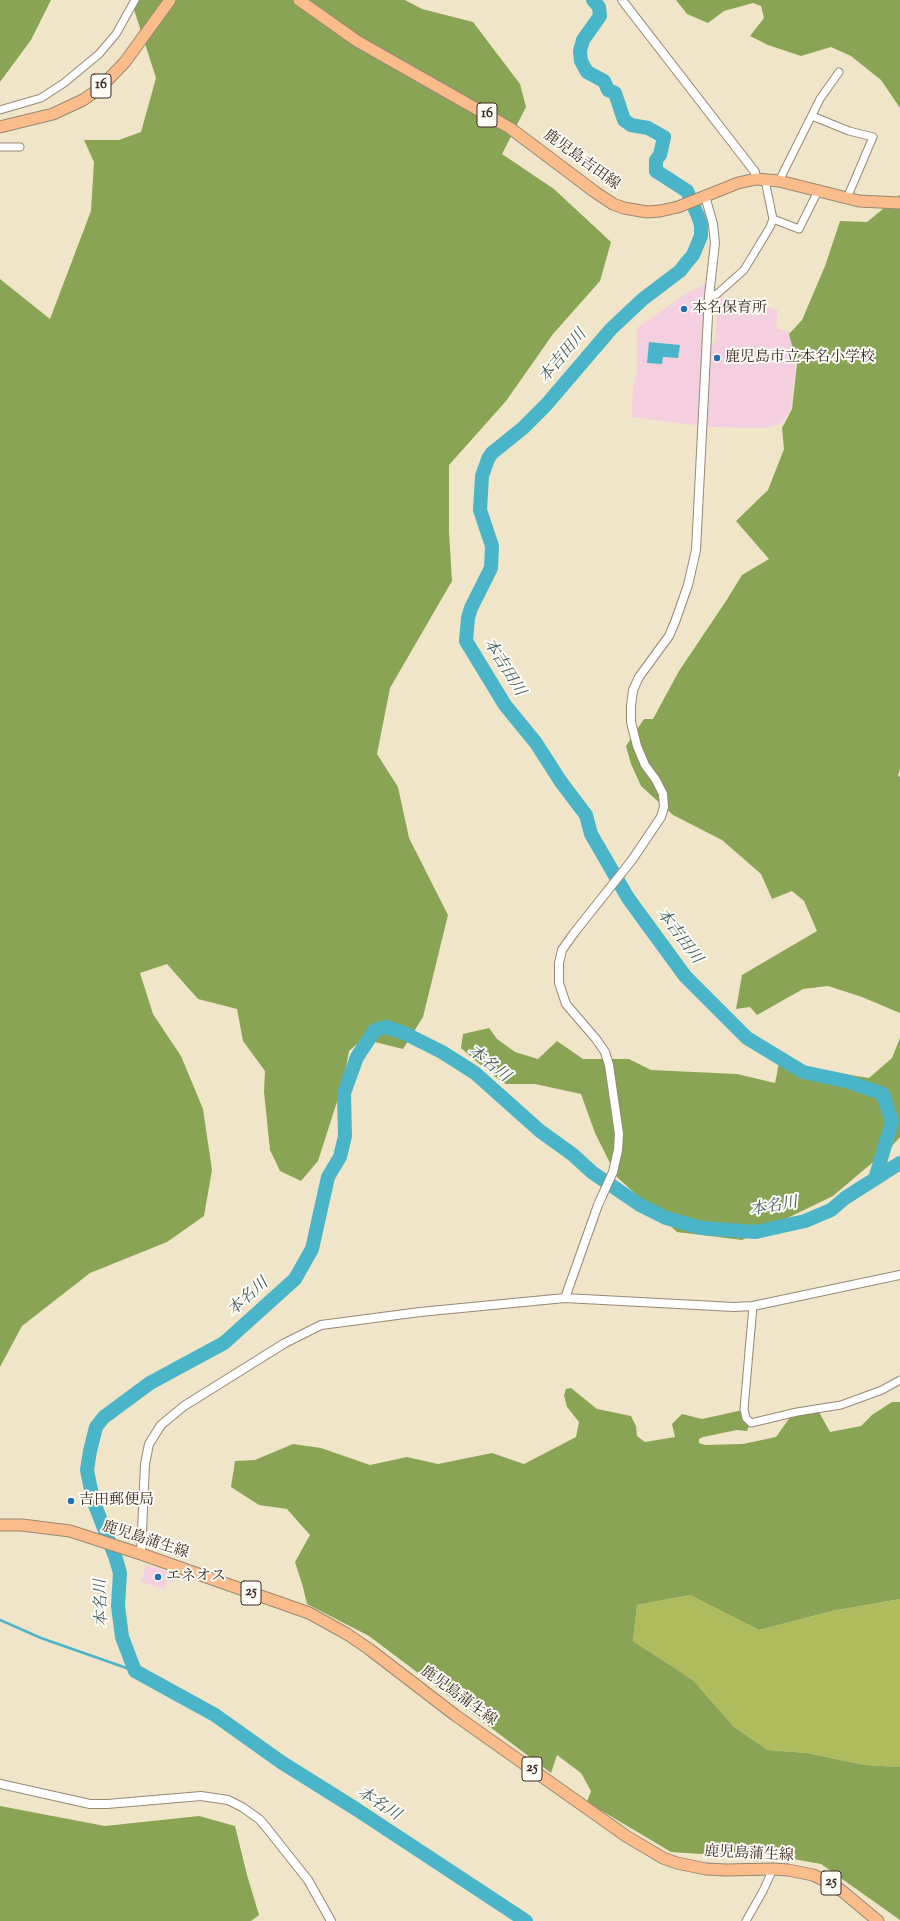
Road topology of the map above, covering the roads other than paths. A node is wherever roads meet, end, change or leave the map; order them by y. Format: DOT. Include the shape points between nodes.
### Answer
graph roads {
  1 [pos="135,0"];
  2 [pos="170,0"];
  3 [pos="299,0"];
  4 [pos="622,0"];
  5 [pos="839,72"];
  6 [pos="0,110"];
  7 [pos="812,116"];
  8 [pos="0,127"];
  9 [pos="0,147"];
  10 [pos="20,147"];
  11 [pos="761,180"];
  12 [pos="779,181"];
  13 [pos="818,191"];
  14 [pos="700,198"];
  15 [pos="847,198"];
  16 [pos="900,203"];
  17 [pos="772,219"];
  18 [pos="709,296"];
  19 [pos="900,1275"];
  20 [pos="565,1298"];
  21 [pos="753,1306"];
  22 [pos="900,1380"];
  23 [pos="0,1525"];
  24 [pos="142,1554"];
  25 [pos="0,1784"];
  26 [pos="773,1869"];
  27 [pos="331,1921"];
  28 [pos="746,1921"];
  29 [pos="878,1921"];
  1 -- 6 [label="street" via="116,34 99,54 64,83 41,98"];
  2 -- 8 [label="main road, 16" via="125,62 88,97 53,114"];
  3 -- 14 [label="main road, 鹿児島吉田線 / 16" via="357,41 517,133 613,204 647,212 678,207"];
  4 -- 11 [label="street"];
  5 -- 7 [label="street" via="820,99"];
  7 -- 12 [label="street"];
  7 -- 15 [label="street" via="849,131 873,137"];
  9 -- 10 [label="street"];
  11 -- 12 [label="main road, 鹿児島吉田線 / 16"];
  11 -- 14 [label="main road, 鹿児島吉田線 / 16" via="738,183"];
  11 -- 17 [label="street"];
  12 -- 13 [label="main road, 鹿児島吉田線 / 16"];
  13 -- 15 [label="main road, 鹿児島吉田線 / 16"];
  13 -- 17 [label="street" via="799,229"];
  14 -- 18 [label="street" via="715,233"];
  15 -- 16 [label="main road, 鹿児島吉田線 / 16"];
  17 -- 18 [label="street" via="770,227 744,270 717,294"];
  18 -- 20 [label="street" via="694,564 669,636 639,677 633,690 631,706 631,722 637,746 645,765 663,794 664,807 658,822 622,873 562,950 558,974 561,994 566,1004 605,1052 619,1134 613,1172 598,1205"];
  19 -- 21 [label="street"];
  20 -- 21 [label="street"];
  20 -- 24 [label="street" via="348,1320 321,1325 285,1343 171,1416 154,1434 145,1464"];
  21 -- 22 [label="street" via="744,1409 746,1418 751,1422 841,1405 882,1390"];
  23 -- 24 [label="main road, 鹿児島蒲生線 / 25" via="70,1531"];
  24 -- 26 [label="main road, 鹿児島蒲生線 / 25" via="324,1620 369,1649 455,1715 626,1836 663,1858 706,1869"];
  25 -- 27 [label="street" via="90,1804 201,1796 228,1800 242,1806 266,1827 308,1880"];
  26 -- 28 [label="street"];
  26 -- 29 [label="main road, 鹿児島蒲生線 / 25" via="813,1876 830,1883"];
}
